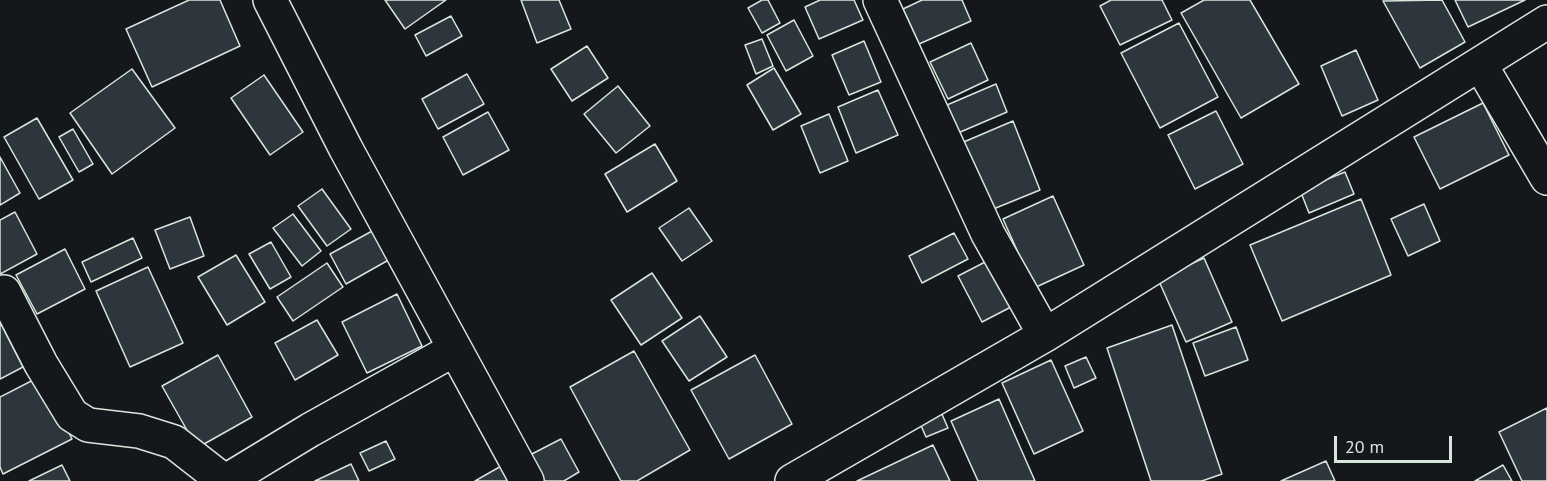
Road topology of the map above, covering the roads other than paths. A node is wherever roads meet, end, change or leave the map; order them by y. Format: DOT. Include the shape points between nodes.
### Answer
graph roads {
  1 [pos="270,0"];
  2 [pos="880,0"];
  3 [pos="1547,22"];
  4 [pos="1480,64"];
  5 [pos="1547,178"];
  6 [pos="4,292"];
  7 [pos="1045,334"];
  8 [pos="455,349"];
  9 [pos="225,481"];
  10 [pos="527,481"];
  11 [pos="792,481"];
  1 -- 8 [label="street"];
  2 -- 7 [label="street" via="988,234"];
  3 -- 4 [label="street"];
  4 -- 5 [label="street"];
  4 -- 7 [label="street"];
  6 -- 9 [label="street" via="72,415 88,425 139,431 174,442"];
  7 -- 11 [label="street"];
  8 -- 9 [label="street"];
  8 -- 10 [label="street"];
}
